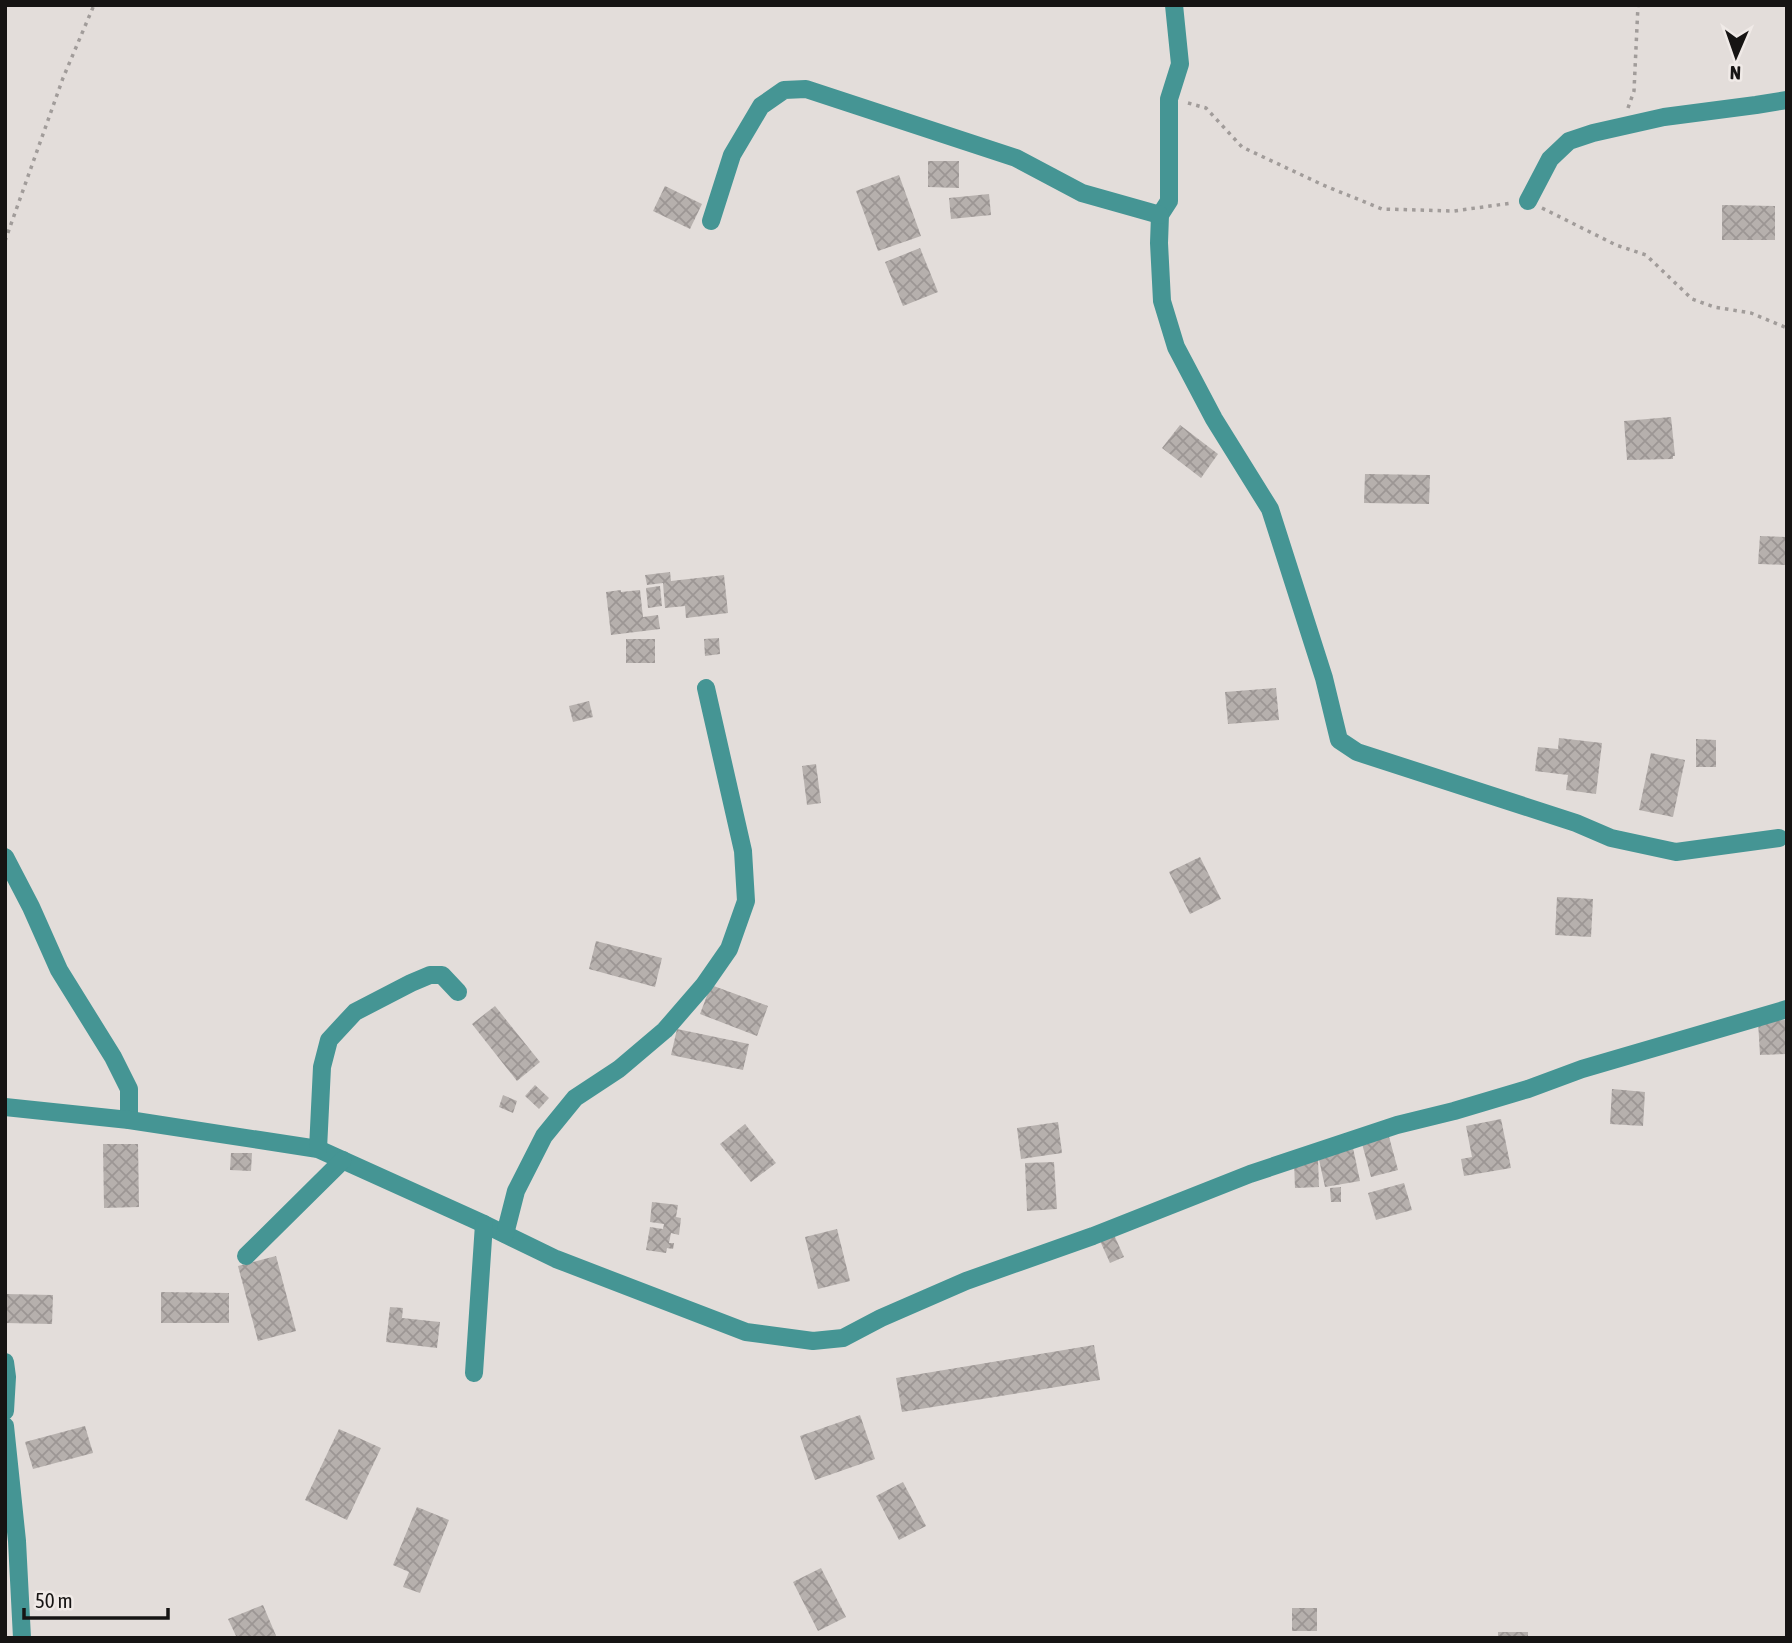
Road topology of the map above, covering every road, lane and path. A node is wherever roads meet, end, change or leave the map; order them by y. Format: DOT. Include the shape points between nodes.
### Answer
graph roads {
  1 [pos="94,5"];
  2 [pos="1174,5"];
  3 [pos="1638,5"];
  4 [pos="1169,99"];
  5 [pos="1787,100"];
  6 [pos="1621,127"];
  7 [pos="1528,201"];
  8 [pos="1160,215"];
  9 [pos="711,220"];
  10 [pos="5,241"];
  11 [pos="1787,328"];
  12 [pos="706,688"];
  13 [pos="1779,838"];
  14 [pos="5,857"];
  15 [pos="458,992"];
  16 [pos="1787,1009"];
  17 [pos="5,1107"];
  18 [pos="129,1120"];
  19 [pos="318,1149"];
  20 [pos="343,1160"];
  21 [pos="484,1224"];
  22 [pos="505,1234"];
  23 [pos="246,1256"];
  24 [pos="5,1362"];
  25 [pos="474,1373"];
  26 [pos="5,1411"];
  27 [pos="5,1426"];
  28 [pos="22,1638"];
  1 -- 10 [label="path"];
  2 -- 4 [label="street" via="1180,64"];
  3 -- 6 [label="path" via="1634,91"];
  4 -- 7 [label="path" via="1206,108 1241,147 1381,209 1454,211"];
  4 -- 8 [label="street" via="1169,201"];
  5 -- 6 [label="street"];
  6 -- 7 [label="street" via="1569,141 1550,159"];
  7 -- 11 [label="path" via="1646,255 1692,299 1751,313"];
  8 -- 9 [label="street" via="1082,193 1016,158 806,89 784,90 761,106 732,155"];
  8 -- 13 [label="street" via="1162,301 1176,347 1270,509 1339,740 1357,752 1576,822 1611,838 1676,852"];
  12 -- 22 [label="street" via="743,851 746,901 729,949 665,1030 575,1098 544,1136 516,1191"];
  14 -- 18 [label="street" via="59,970 129,1089"];
  15 -- 19 [label="street" via="442,975 430,975 355,1012 329,1040"];
  16 -- 22 [label="street" via="1396,1125 1250,1174 967,1281 843,1338 813,1341 746,1332 556,1259"];
  17 -- 18 [label="street"];
  18 -- 19 [label="street"];
  19 -- 20 [label="street"];
  20 -- 21 [label="street"];
  20 -- 23 [label="street"];
  21 -- 22 [label="street"];
  21 -- 25 [label="street"];
  24 -- 26 [label="street"];
  27 -- 28 [label="street" via="18,1541"];
}
